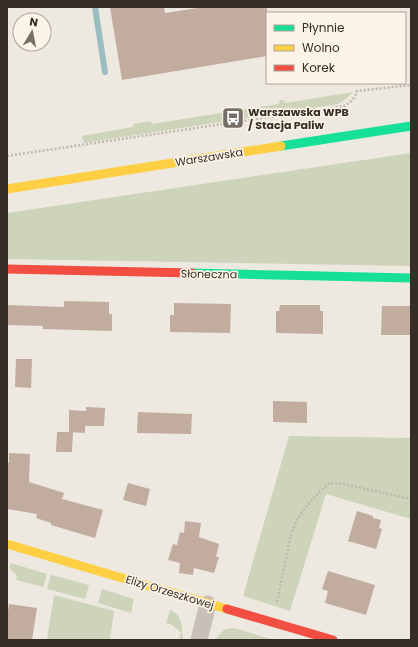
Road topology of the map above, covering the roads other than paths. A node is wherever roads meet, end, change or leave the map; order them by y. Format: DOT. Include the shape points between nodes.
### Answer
graph roads {
  1 [pos="411,126"];
  2 [pos="7,188"];
  3 [pos="7,269"];
  4 [pos="411,278"];
  5 [pos="7,544"];
  6 [pos="208,604"];
  7 [pos="198,640"];
  8 [pos="333,640"];
  1 -- 2 [label="street, Warszawska"];
  3 -- 4 [label="street, Słoneczna"];
  5 -- 6 [label="street, Elizy Orzeszkowej"];
  6 -- 7 [label="street"];
  6 -- 8 [label="street, Elizy Orzeszkowej"];
}
